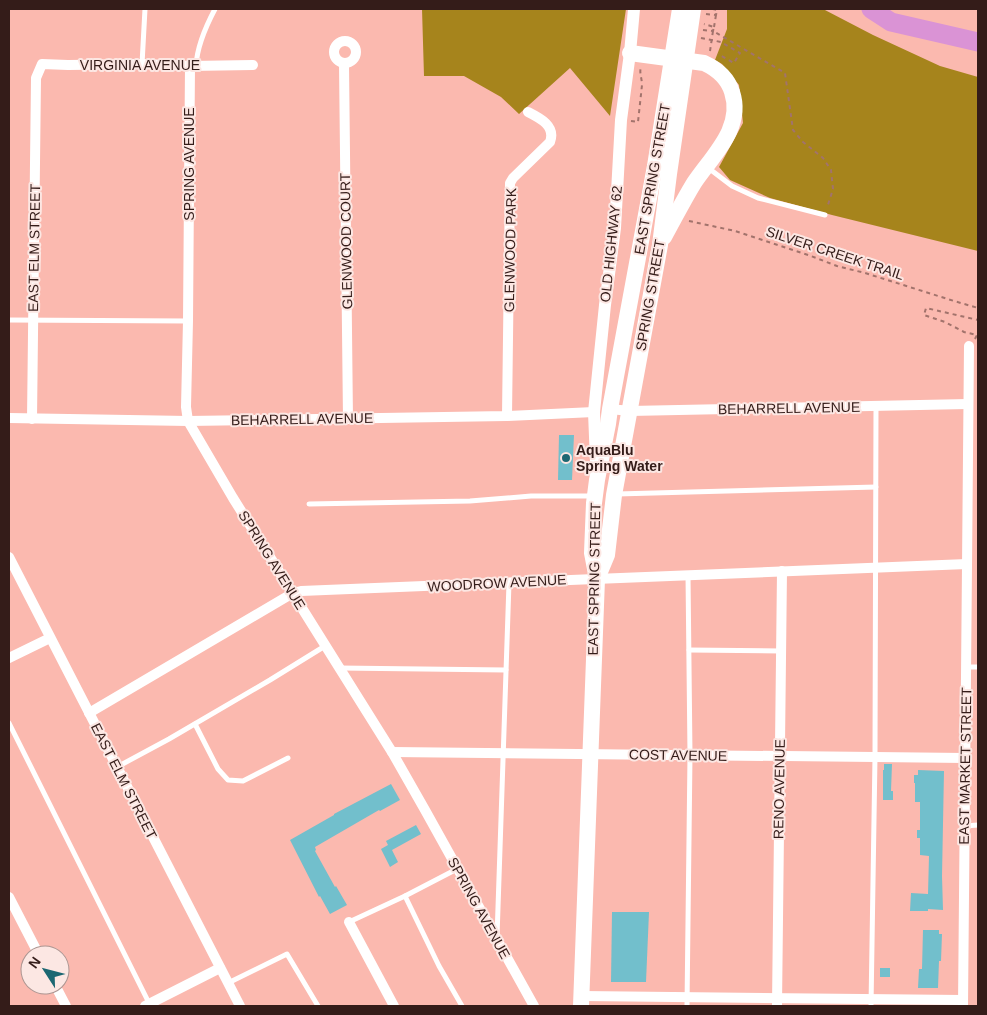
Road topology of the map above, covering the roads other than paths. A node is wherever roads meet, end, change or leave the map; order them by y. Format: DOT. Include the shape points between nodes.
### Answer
graph roads {
  1 [pos="145,9"];
  2 [pos="215,9"];
  3 [pos="680,9"];
  4 [pos="693,9"];
  5 [pos="634,12"];
  6 [pos="630,53"];
  7 [pos="142,64"];
  8 [pos="344,64"];
  9 [pos="253,65"];
  10 [pos="193,66"];
  11 [pos="36,78"];
  12 [pos="676,81"];
  13 [pos="528,112"];
  14 [pos="706,167"];
  15 [pos="825,215"];
  16 [pos="660,245"];
  17 [pos="9,320"];
  18 [pos="33,320"];
  19 [pos="188,321"];
  20 [pos="971,344"];
  21 [pos="968,404"];
  22 [pos="876,406"];
  23 [pos="602,410"];
  24 [pos="630,411"];
  25 [pos="507,416"];
  26 [pos="9,418"];
  27 [pos="32,419"];
  28 [pos="348,419"];
  29 [pos="188,421"];
  30 [pos="876,487"];
  31 [pos="614,495"];
  32 [pos="595,496"];
  33 [pos="309,504"];
  34 [pos="10,560"];
  35 [pos="967,564"];
  36 [pos="876,567"];
  37 [pos="782,571"];
  38 [pos="688,575"];
  39 [pos="597,579"];
  40 [pos="509,582"];
  41 [pos="292,593"];
  42 [pos="50,638"];
  43 [pos="325,646"];
  44 [pos="688,650"];
  45 [pos="781,651"];
  46 [pos="9,658"];
  47 [pos="966,667"];
  48 [pos="978,667"];
  49 [pos="339,668"];
  50 [pos="506,670"];
  51 [pos="89,713"];
  52 [pos="9,724"];
  53 [pos="195,724"];
  54 [pos="392,752"];
  55 [pos="503,753"];
  56 [pos="590,754"];
  57 [pos="690,755"];
  58 [pos="779,756"];
  59 [pos="876,757"];
  60 [pos="288,758"];
  61 [pos="965,758"];
  62 [pos="117,767"];
  63 [pos="978,825"];
  64 [pos="964,826"];
  65 [pos="458,869"];
  66 [pos="406,896"];
  67 [pos="9,897"];
  68 [pos="348,922"];
  69 [pos="497,939"];
  70 [pos="34,945"];
  71 [pos="220,968"];
  72 [pos="228,983"];
  73 [pos="581,1001"];
  74 [pos="687,1002"];
  75 [pos="777,1002"];
  76 [pos="871,1003"];
  77 [pos="963,1003"];
  78 [pos="148,1005"];
  79 [pos="240,1006"];
  80 [pos="318,1006"];
  81 [pos="394,1006"];
  82 [pos="462,1006"];
  83 [pos="534,1006"];
  1 -- 7 [label="lane"];
  2 -- 10 [label="lane"];
  3 -- 12 [label="main road, EAST SPRING STREET"];
  4 -- 12 [label="main road, SPRING STREET"];
  5 -- 6 [label="street, OLD HIGHWAY 62"];
  6 -- 14 [label="main road" via="704,63 727,82 734,99 734,119"];
  6 -- 23 [label="street, OLD HIGHWAY 62" via="605,305"];
  7 -- 10 [label="street, VIRGINIA AVENUE"];
  7 -- 11 [label="street, VIRGINIA AVENUE" via="42,64"];
  8 -- 28 [label="street, GLENWOOD COURT"];
  9 -- 10 [label="street, VIRGINIA AVENUE"];
  10 -- 19 [label="street, SPRING AVENUE"];
  11 -- 18 [label="street, EAST ELM STREET"];
  12 -- 16 [label="main road, SPRING STREET"];
  12 -- 23 [label="main road, EAST SPRING STREET"];
  13 -- 25 [label="street, GLENWOOD PARK" via="545,122 552,136 550,142 510,183"];
  14 -- 15 [label="lane" via="732,186 758,198"];
  14 -- 16 [label="main road"];
  16 -- 24 [label="main road, SPRING STREET"];
  17 -- 18 [label="lane"];
  18 -- 19 [label="lane"];
  18 -- 27 [label="street, EAST ELM STREET"];
  19 -- 29 [label="street, SPRING AVENUE"];
  20 -- 21 [label="street, EAST MARKET STREET"];
  21 -- 22 [label="street, BEHARRELL AVENUE"];
  21 -- 35 [label="street, EAST MARKET STREET"];
  22 -- 24 [label="street, BEHARRELL AVENUE"];
  22 -- 30 [label="lane"];
  23 -- 24 [label="street, BEHARRELL AVENUE"];
  23 -- 25 [label="street, BEHARRELL AVENUE"];
  23 -- 32 [label="main road, EAST SPRING STREET" via="608,424"];
  24 -- 31 [label="main road, SPRING STREET"];
  25 -- 28 [label="street, BEHARRELL AVENUE"];
  26 -- 27 [label="street, BEHARRELL AVENUE"];
  27 -- 29 [label="street, BEHARRELL AVENUE"];
  28 -- 29 [label="street, BEHARRELL AVENUE"];
  29 -- 41 [label="street, SPRING AVENUE"];
  30 -- 31 [label="lane"];
  30 -- 36 [label="lane"];
  31 -- 39 [label="main road, SPRING STREET" via="606,555"];
  32 -- 33 [label="lane"];
  32 -- 39 [label="main road, EAST SPRING STREET" via="592,554"];
  34 -- 42 [label="street, EAST ELM STREET"];
  35 -- 36 [label="street, WOODROW AVENUE"];
  35 -- 47 [label="street, EAST MARKET STREET"];
  36 -- 37 [label="street, WOODROW AVENUE"];
  36 -- 59 [label="lane"];
  37 -- 38 [label="street, WOODROW AVENUE"];
  37 -- 45 [label="street, RENO AVENUE"];
  38 -- 39 [label="street, WOODROW AVENUE"];
  38 -- 44 [label="lane"];
  39 -- 40 [label="street, WOODROW AVENUE"];
  39 -- 56 [label="main road, EAST SPRING STREET"];
  40 -- 41 [label="street, WOODROW AVENUE"];
  40 -- 50 [label="lane"];
  41 -- 43 [label="street, SPRING AVENUE"];
  41 -- 51 [label="street, WOODROW AVENUE"];
  42 -- 46 [label="street"];
  42 -- 51 [label="street, EAST ELM STREET"];
  43 -- 49 [label="street, SPRING AVENUE"];
  43 -- 53 [label="lane"];
  44 -- 45 [label="lane"];
  44 -- 57 [label="lane"];
  45 -- 58 [label="street, RENO AVENUE"];
  47 -- 48 [label="lane"];
  47 -- 61 [label="street, EAST MARKET STREET"];
  49 -- 50 [label="lane"];
  49 -- 54 [label="street, SPRING AVENUE"];
  50 -- 55 [label="lane"];
  51 -- 62 [label="street, EAST ELM STREET"];
  52 -- 78 [label="lane"];
  53 -- 60 [label="lane" via="218,769 228,780 243,781"];
  53 -- 62 [label="lane"];
  54 -- 55 [label="street, COST AVENUE"];
  54 -- 65 [label="street, SPRING AVENUE"];
  55 -- 56 [label="street, COST AVENUE"];
  55 -- 69 [label="lane"];
  56 -- 57 [label="street, COST AVENUE"];
  56 -- 73 [label="main road, EAST SPRING STREET"];
  57 -- 58 [label="street, COST AVENUE"];
  57 -- 74 [label="lane"];
  58 -- 59 [label="street, COST AVENUE"];
  58 -- 75 [label="street, RENO AVENUE"];
  59 -- 61 [label="street, COST AVENUE"];
  59 -- 76 [label="lane"];
  61 -- 64 [label="street, EAST MARKET STREET"];
  62 -- 71 [label="street, EAST ELM STREET"];
  63 -- 64 [label="lane"];
  64 -- 77 [label="street, EAST MARKET STREET"];
  65 -- 66 [label="lane"];
  65 -- 69 [label="street, SPRING AVENUE"];
  66 -- 68 [label="lane"];
  66 -- 82 [label="lane"];
  67 -- 70 [label="street"];
  68 -- 81 [label="street"];
  69 -- 83 [label="street, SPRING AVENUE"];
  71 -- 72 [label="street, EAST ELM STREET"];
  71 -- 78 [label="street"];
  72 -- 79 [label="street, EAST ELM STREET"];
  72 -- 80 [label="lane" via="288,954"];
  73 -- 74 [label="street"];
  74 -- 75 [label="street"];
  75 -- 76 [label="street"];
  76 -- 77 [label="street"];
}
